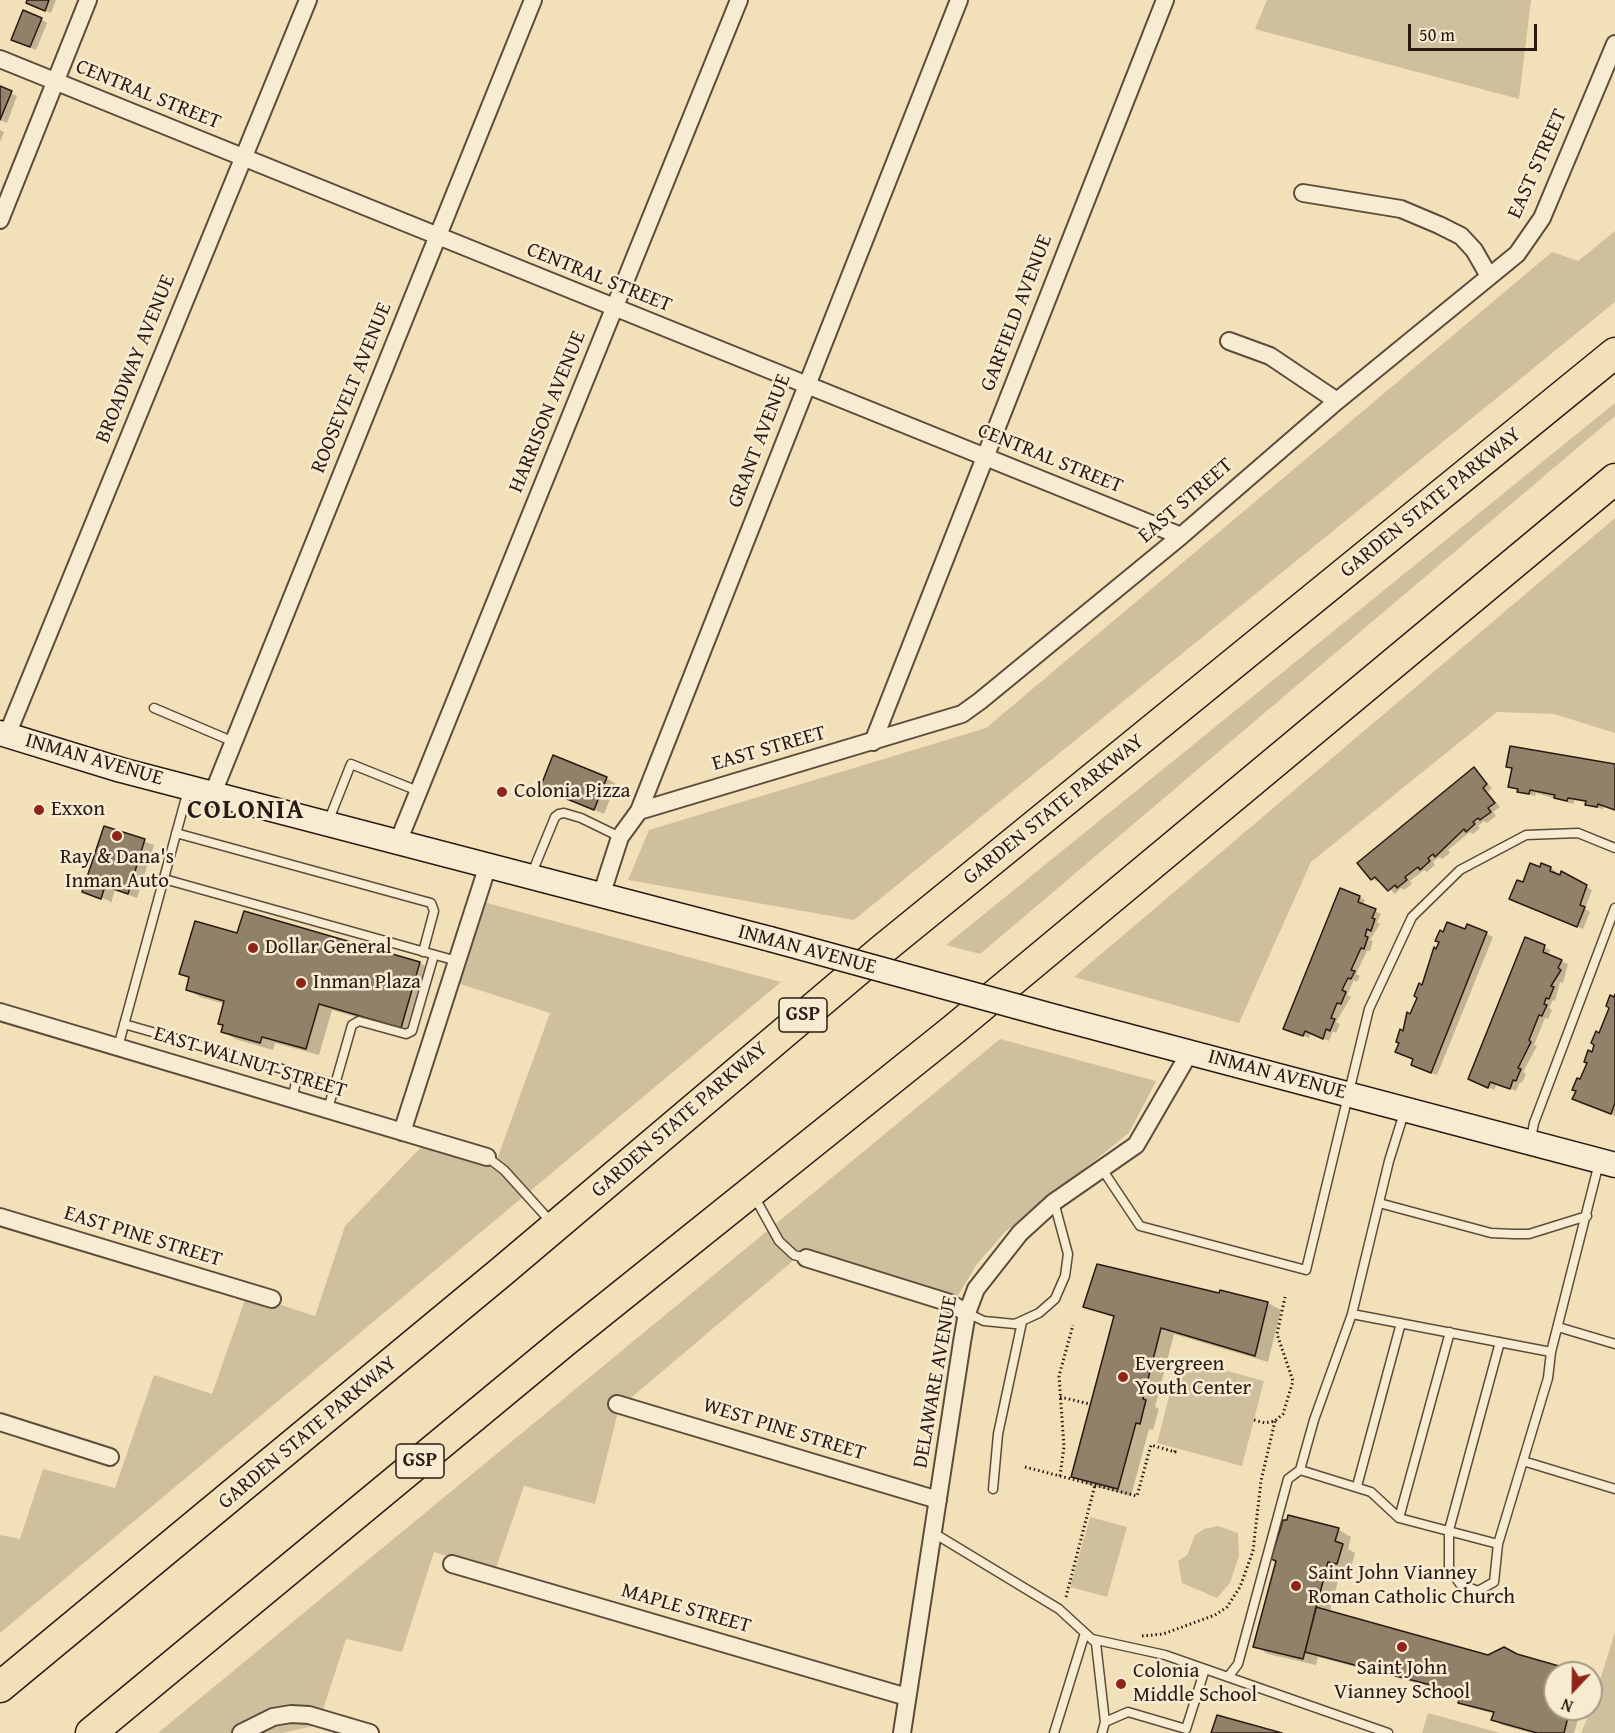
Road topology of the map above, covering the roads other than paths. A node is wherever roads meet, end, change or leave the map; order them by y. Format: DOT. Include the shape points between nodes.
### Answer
graph roads {
  1 [pos="88,0"];
  2 [pos="308,0"];
  3 [pos="533,0"];
  4 [pos="739,0"];
  5 [pos="959,0"];
  6 [pos="1165,0"];
  7 [pos="1615,44"];
  8 [pos="0,59"];
  9 [pos="55,81"];
  10 [pos="243,158"];
  11 [pos="1303,193"];
  12 [pos="0,220"];
  13 [pos="438,237"];
  14 [pos="1489,276"];
  15 [pos="614,309"];
  16 [pos="1229,341"];
  17 [pos="1615,354"];
  18 [pos="806,385"];
  19 [pos="1337,401"];
  20 [pos="985,457"];
  21 [pos="1615,479"];
  22 [pos="1181,536"];
  23 [pos="154,708"];
  24 [pos="3,734"];
  25 [pos="234,742"];
  26 [pos="873,742"];
  27 [pos="188,787"];
  28 [pos="418,791"];
  29 [pos="213,793"];
  30 [pos="639,811"];
  31 [pos="328,824"];
  32 [pos="176,833"];
  33 [pos="620,837"];
  34 [pos="398,842"];
  35 [pos="1615,848"];
  36 [pos="488,865"];
  37 [pos="531,877"];
  38 [pos="164,879"];
  39 [pos="601,896"];
  40 [pos="1615,908"];
  41 [pos="423,952"];
  42 [pos="434,955"];
  43 [pos="457,962"];
  44 [pos="0,1012"];
  45 [pos="124,1024"];
  46 [pos="118,1047"];
  47 [pos="1190,1052"];
  48 [pos="298,1074"];
  49 [pos="335,1084"];
  50 [pos="1349,1095"];
  51 [pos="291,1099"];
  52 [pos="328,1109"];
  53 [pos="1405,1109"];
  54 [pos="402,1132"];
  55 [pos="1531,1143"];
  56 [pos="487,1157"];
  57 [pos="1607,1163"];
  58 [pos="1102,1169"];
  59 [pos="752,1193"];
  60 [pos="1054,1202"];
  61 [pos="1379,1203"];
  62 [pos="1587,1216"];
  63 [pos="0,1217"];
  64 [pos="555,1227"];
  65 [pos="806,1258"];
  66 [pos="272,1299"];
  67 [pos="968,1313"];
  68 [pos="1352,1314"];
  69 [pos="1022,1322"];
  70 [pos="1401,1323"];
  71 [pos="1558,1327"];
  72 [pos="1450,1332"];
  73 [pos="1500,1342"];
  74 [pos="1615,1344"];
  75 [pos="1551,1352"];
  76 [pos="617,1404"];
  77 [pos="0,1422"];
  78 [pos="110,1457"];
  79 [pos="1523,1461"];
  80 [pos="1300,1470"];
  81 [pos="1357,1486"];
  82 [pos="993,1489"];
  83 [pos="1615,1489"];
  84 [pos="938,1500"];
  85 [pos="1399,1518"];
  86 [pos="1449,1530"];
  87 [pos="932,1532"];
  88 [pos="1498,1544"];
  89 [pos="452,1564"];
  90 [pos="1088,1636"];
  91 [pos="1205,1669"];
  92 [pos="1228,1677"];
  93 [pos="0,1687"];
  94 [pos="908,1696"];
  95 [pos="1105,1722"];
  96 [pos="91,1733"];
  97 [pos="241,1733"];
  98 [pos="370,1733"];
  99 [pos="902,1733"];
  100 [pos="1054,1733"];
  101 [pos="1102,1733"];
  102 [pos="1388,1733"];
  1 -- 9 [label="street"];
  2 -- 10 [label="street, BROADWAY AVENUE"];
  3 -- 13 [label="street, ROOSEVELT AVENUE"];
  4 -- 15 [label="street, HARRISON AVENUE"];
  5 -- 18 [label="street, GRANT AVENUE"];
  6 -- 20 [label="street, GARFIELD AVENUE"];
  7 -- 14 [label="street, EAST STREET" via="1542,218 1517,254"];
  8 -- 9 [label="street, CENTRAL STREET"];
  9 -- 10 [label="street, CENTRAL STREET"];
  9 -- 12 [label="street"];
  10 -- 13 [label="street, CENTRAL STREET"];
  10 -- 24 [label="street, BROADWAY AVENUE"];
  11 -- 14 [label="street" via="1401,209 1439,225 1461,236"];
  13 -- 15 [label="street, CENTRAL STREET"];
  13 -- 25 [label="street, ROOSEVELT AVENUE"];
  14 -- 19 [label="street, EAST STREET"];
  15 -- 18 [label="street, CENTRAL STREET"];
  15 -- 28 [label="street, HARRISON AVENUE"];
  16 -- 19 [label="street" via="1270,356"];
  17 -- 64 [label="highway, GARDEN STATE PARKWAY / GSP" via="874,956"];
  18 -- 20 [label="street, CENTRAL STREET"];
  18 -- 30 [label="street, GRANT AVENUE"];
  19 -- 22 [label="street, EAST STREET"];
  20 -- 22 [label="street, CENTRAL STREET"];
  20 -- 26 [label="street, GARFIELD AVENUE"];
  21 -- 59 [label="highway, GSP"];
  22 -- 26 [label="street, EAST STREET" via="962,714"];
  23 -- 25 [label="lane"];
  24 -- 27 [label="main road, INMAN AVENUE"];
  25 -- 29 [label="street, ROOSEVELT AVENUE"];
  26 -- 30 [label="street, EAST STREET"];
  27 -- 29 [label="main road, INMAN AVENUE"];
  27 -- 32 [label="lane"];
  28 -- 31 [label="lane" via="351,764"];
  28 -- 34 [label="street, HARRISON AVENUE"];
  29 -- 31 [label="main road, INMAN AVENUE"];
  30 -- 33 [label="street, GRANT AVENUE"];
  31 -- 34 [label="main road, INMAN AVENUE"];
  32 -- 38 [label="lane"];
  32 -- 41 [label="lane" via="432,903 434,911"];
  33 -- 37 [label="lane" via="581,818 559,814"];
  33 -- 39 [label="street, GRANT AVENUE"];
  34 -- 36 [label="main road, INMAN AVENUE"];
  35 -- 50 [label="lane" via="1578,833 1526,835 1460,870 1412,917 1369,1009"];
  36 -- 37 [label="main road, INMAN AVENUE"];
  36 -- 43 [label="street"];
  37 -- 39 [label="main road, INMAN AVENUE"];
  38 -- 41 [label="lane"];
  38 -- 45 [label="lane"];
  39 -- 47 [label="main road, INMAN AVENUE, bridge"];
  40 -- 55 [label="lane" via="1534,1123"];
  41 -- 42 [label="lane"];
  42 -- 43 [label="lane"];
  42 -- 49 [label="lane" via="412,1031 406,1034 359,1021 352,1025"];
  43 -- 54 [label="street"];
  44 -- 46 [label="street, EAST WALNUT STREET"];
  45 -- 46 [label="lane"];
  45 -- 48 [label="lane"];
  46 -- 51 [label="street, EAST WALNUT STREET"];
  47 -- 50 [label="main road, INMAN AVENUE"];
  47 -- 58 [label="street, DELAWARE AVENUE" via="1136,1145"];
  48 -- 49 [label="lane"];
  48 -- 51 [label="lane"];
  49 -- 52 [label="lane"];
  50 -- 53 [label="main road, INMAN AVENUE"];
  50 -- 58 [label="lane" via="1306,1270 1140,1226"];
  51 -- 52 [label="street, EAST WALNUT STREET"];
  52 -- 54 [label="street, EAST WALNUT STREET"];
  53 -- 55 [label="main road, INMAN AVENUE"];
  53 -- 61 [label="lane"];
  54 -- 56 [label="street, EAST WALNUT STREET"];
  55 -- 57 [label="main road, INMAN AVENUE"];
  56 -- 64 [label="lane" via="504,1170"];
  57 -- 62 [label="lane"];
  58 -- 60 [label="street, DELAWARE AVENUE"];
  59 -- 65 [label="lane" via="779,1241 794,1255"];
  59 -- 96 [label="highway, GSP" via="565,1341"];
  60 -- 67 [label="street, DELAWARE AVENUE" via="998,1260 976,1289"];
  60 -- 69 [label="lane" via="1068,1254 1065,1276 1055,1299"];
  61 -- 62 [label="lane" via="1491,1233 1529,1234"];
  61 -- 68 [label="lane"];
  62 -- 71 [label="lane"];
  63 -- 66 [label="street, EAST PINE STREET"];
  64 -- 93 [label="highway, GARDEN STATE PARKWAY / GSP"];
  65 -- 67 [label="street" via="950,1303"];
  67 -- 69 [label="lane" via="984,1321"];
  67 -- 84 [label="street, DELAWARE AVENUE"];
  68 -- 70 [label="lane"];
  68 -- 80 [label="lane"];
  69 -- 82 [label="lane" via="998,1434"];
  70 -- 72 [label="lane"];
  70 -- 81 [label="lane"];
  71 -- 74 [label="lane"];
  71 -- 75 [label="lane"];
  72 -- 73 [label="lane"];
  72 -- 85 [label="lane"];
  73 -- 75 [label="lane"];
  73 -- 86 [label="lane"];
  75 -- 79 [label="lane" via="1548,1378"];
  76 -- 84 [label="street, WEST PINE STREET"];
  77 -- 78 [label="street"];
  79 -- 83 [label="lane"];
  79 -- 88 [label="lane"];
  80 -- 81 [label="lane"];
  80 -- 92 [label="lane" via="1288,1479 1238,1664"];
  81 -- 85 [label="lane" via="1371,1492"];
  84 -- 87 [label="street, DELAWARE AVENUE"];
  85 -- 86 [label="lane"];
  86 -- 88 [label="lane"];
  86 -- 88 [label="lane" via="1449,1568 1460,1584 1478,1591 1494,1582"];
  87 -- 90 [label="lane" via="1059,1609"];
  87 -- 94 [label="street, DELAWARE AVENUE"];
  89 -- 94 [label="street, MAPLE STREET"];
  90 -- 91 [label="lane"];
  90 -- 95 [label="lane" via="1096,1643"];
  90 -- 100 [label="lane"];
  91 -- 92 [label="lane"];
  91 -- 95 [label="lane" via="1186,1729 1128,1712"];
  92 -- 102 [label="lane"];
  94 -- 99 [label="street, DELAWARE AVENUE"];
  95 -- 101 [label="lane"];
  97 -- 98 [label="street" via="273,1717 291,1714 309,1715"];
}
